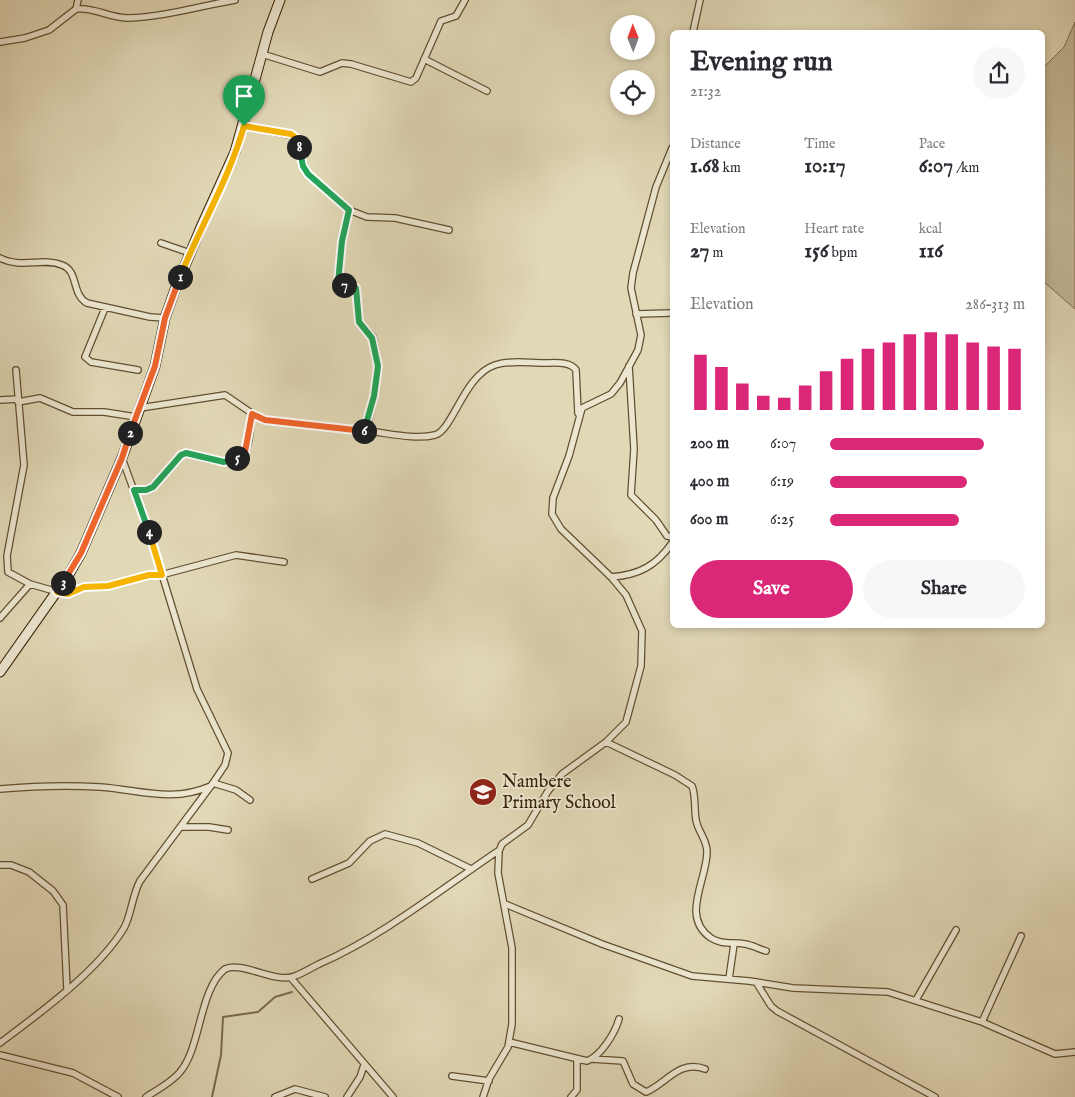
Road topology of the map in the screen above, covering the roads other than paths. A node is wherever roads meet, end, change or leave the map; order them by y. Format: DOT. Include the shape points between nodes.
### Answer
graph roads {
  1 [pos="78,0"];
  2 [pos="235,0"];
  3 [pos="280,0"];
  4 [pos="465,0"];
  5 [pos="700,0"];
  6 [pos="76,9"];
  7 [pos="693,30"];
  8 [pos="0,42"];
  9 [pos="262,54"];
  10 [pos="424,60"];
  11 [pos="487,91"];
  12 [pos="244,126"];
  13 [pos="670,153"];
  14 [pos="349,210"];
  15 [pos="449,230"];
  16 [pos="161,243"];
  17 [pos="190,252"];
  18 [pos="0,258"];
  19 [pos="105,308"];
  20 [pos="670,313"];
  21 [pos="636,314"];
  22 [pos="165,318"];
  23 [pos="629,366"];
  24 [pos="16,370"];
  25 [pos="138,370"];
  26 [pos="0,400"];
  27 [pos="18,400"];
  28 [pos="140,408"];
  29 [pos="252,414"];
  30 [pos="579,416"];
  31 [pos="136,417"];
  32 [pos="366,431"];
  33 [pos="122,458"];
  34 [pos="134,490"];
  35 [pos="670,537"];
  36 [pos="670,546"];
  37 [pos="284,562"];
  38 [pos="162,575"];
  39 [pos="611,577"];
  40 [pos="30,584"];
  41 [pos="57,592"];
  42 [pos="0,618"];
  43 [pos="0,672"];
  44 [pos="606,742"];
  45 [pos="212,785"];
  46 [pos="0,790"];
  47 [pos="250,800"];
  48 [pos="182,827"];
  49 [pos="228,830"];
  50 [pos="499,851"];
  51 [pos="0,865"];
  52 [pos="472,869"];
  53 [pos="312,879"];
  54 [pos="505,904"];
  55 [pos="956,930"];
  56 [pos="1021,936"];
  57 [pos="734,944"];
  58 [pos="766,951"];
  59 [pos="291,978"];
  60 [pos="729,979"];
  61 [pos="756,982"];
  62 [pos="67,989"];
  63 [pos="916,1000"];
  64 [pos="619,1018"];
  65 [pos="982,1022"];
  66 [pos="509,1042"];
  67 [pos="0,1043"];
  68 [pos="1075,1052"];
  69 [pos="0,1056"];
  70 [pos="592,1059"];
  71 [pos="577,1060"];
  72 [pos="364,1065"];
  73 [pos="705,1070"];
  74 [pos="452,1076"];
  75 [pos="489,1081"];
  76 [pos="118,1097"];
  77 [pos="146,1097"];
  78 [pos="275,1097"];
  79 [pos="325,1097"];
  80 [pos="347,1097"];
  81 [pos="393,1097"];
  82 [pos="482,1097"];
  83 [pos="571,1097"];
  84 [pos="935,1097"];
  1 -- 6 [label="street"];
  2 -- 6 [label="street" via="136,17 117,17"];
  3 -- 9 [label="street"];
  4 -- 10 [label="street" via="456,16 441,21"];
  5 -- 7 [label="street"];
  6 -- 8 [label="street" via="49,30"];
  9 -- 10 [label="street" via="320,72 342,63 351,64 408,83 415,80"];
  9 -- 12 [label="street"];
  10 -- 11 [label="street"];
  12 -- 14 [label="street" via="294,136 308,174"];
  12 -- 17 [label="street" via="229,169"];
  13 -- 21 [label="street" via="656,187 633,272 631,288"];
  14 -- 15 [label="street" via="367,217 395,218"];
  14 -- 32 [label="street" via="338,280 340,285 356,288 359,322 372,338 378,366"];
  16 -- 17 [label="street"];
  17 -- 22 [label="street"];
  18 -- 19 [label="street" via="12,263 61,264 71,271 81,300"];
  19 -- 22 [label="street"];
  19 -- 25 [label="street" via="86,357 91,362"];
  20 -- 21 [label="street"];
  21 -- 23 [label="street" via="640,346"];
  22 -- 28 [label="street" via="155,366"];
  23 -- 30 [label="street" via="610,394 585,406"];
  23 -- 35 [label="street" via="634,449 631,495"];
  24 -- 27 [label="street"];
  26 -- 27 [label="street"];
  27 -- 31 [label="street" via="40,398 73,412"];
  27 -- 40 [label="street" via="24,465 7,568 8,572"];
  28 -- 29 [label="street" via="225,396"];
  28 -- 31 [label="street"];
  29 -- 32 [label="street" via="265,420"];
  29 -- 34 [label="street" via="245,452 240,457 224,462 186,453 153,487"];
  30 -- 32 [label="street" via="575,367 562,363 508,363 495,365 478,375 438,434 420,436"];
  30 -- 39 [label="street" via="569,456 553,498 552,514 560,529"];
  31 -- 33 [label="street"];
  33 -- 34 [label="street"];
  33 -- 41 [label="street" via="81,553"];
  34 -- 38 [label="street"];
  36 -- 39 [label="street" via="647,569 629,576"];
  37 -- 38 [label="street" via="236,555"];
  38 -- 41 [label="street" via="149,575 108,586 84,587 68,594"];
  38 -- 45 [label="street" via="198,689 228,753 225,765"];
  39 -- 44 [label="street" via="632,607 643,639 642,666 630,713 626,722"];
  40 -- 41 [label="street"];
  40 -- 42 [label="street"];
  41 -- 43 [label="street"];
  44 -- 50 [label="street" via="562,774 528,825 502,844"];
  44 -- 57 [label="street" via="692,786 696,821 707,847 706,864 696,898 696,917 704,932 712,938"];
  45 -- 46 [label="street" via="179,795 63,785"];
  45 -- 47 [label="street" via="236,790"];
  45 -- 48 [label="street"];
  48 -- 49 [label="street"];
  48 -- 62 [label="street" via="140,881 133,893 125,926 115,941"];
  50 -- 52 [label="street"];
  50 -- 54 [label="street" via="497,863"];
  51 -- 62 [label="street" via="29,872 63,905"];
  52 -- 53 [label="street" via="418,843 385,834 370,841 346,865"];
  52 -- 59 [label="street" via="336,958"];
  54 -- 60 [label="street" via="679,972 702,978"];
  54 -- 66 [label="street" via="514,972"];
  55 -- 63 [label="street"];
  56 -- 65 [label="street"];
  57 -- 58 [label="street"];
  57 -- 60 [label="street"];
  59 -- 72 [label="street"];
  59 -- 77 [label="street" via="235,967 222,971 213,984 182,1071"];
  60 -- 61 [label="street"];
  61 -- 63 [label="street" via="793,988 888,992"];
  61 -- 84 [label="street" via="777,1011"];
  62 -- 67 [label="street"];
  63 -- 65 [label="street"];
  64 -- 70 [label="street" via="612,1035"];
  65 -- 68 [label="street" via="1055,1054"];
  66 -- 71 [label="street"];
  66 -- 75 [label="street"];
  69 -- 76 [label="street" via="73,1073"];
  70 -- 71 [label="street"];
  70 -- 73 [label="street" via="623,1061 633,1084 646,1092 668,1076 690,1067"];
  71 -- 83 [label="street" via="577,1090"];
  72 -- 80 [label="street"];
  72 -- 81 [label="street"];
  74 -- 75 [label="street"];
  75 -- 82 [label="street"];
  78 -- 79 [label="street" via="295,1089"];
}
